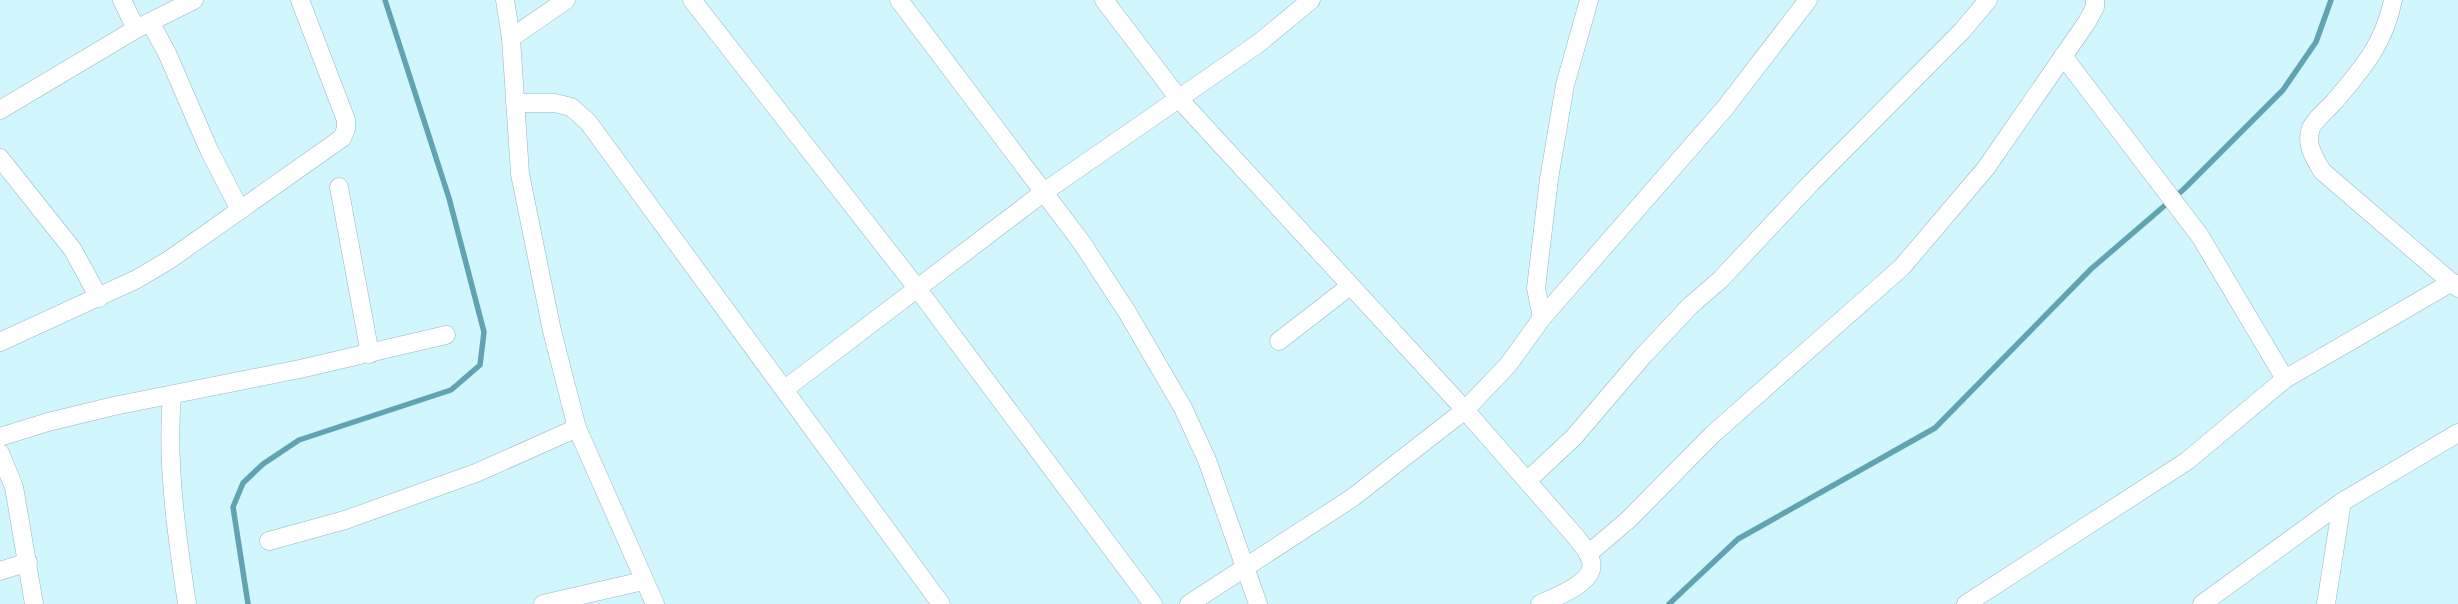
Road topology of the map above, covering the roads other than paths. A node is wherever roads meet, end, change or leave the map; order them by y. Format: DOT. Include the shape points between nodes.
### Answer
graph roads {
  1 [pos="122,0"];
  2 [pos="194,0"];
  3 [pos="300,0"];
  4 [pos="505,0"];
  5 [pos="566,0"];
  6 [pos="692,0"];
  7 [pos="899,0"];
  8 [pos="1104,0"];
  9 [pos="1589,0"];
  10 [pos="1808,0"];
  11 [pos="1988,0"];
  12 [pos="2095,0"];
  13 [pos="2393,0"];
  14 [pos="1309,1"];
  15 [pos="143,25"];
  16 [pos="511,38"];
  17 [pos="2063,56"];
  18 [pos="1180,100"];
  19 [pos="515,103"];
  20 [pos="0,110"];
  21 [pos="0,158"];
  22 [pos="6,175"];
  23 [pos="339,187"];
  24 [pos="1044,192"];
  25 [pos="240,210"];
  26 [pos="2455,285"];
  27 [pos="1350,286"];
  28 [pos="917,288"];
  29 [pos="99,298"];
  30 [pos="1542,318"];
  31 [pos="446,335"];
  32 [pos="1279,341"];
  33 [pos="0,342"];
  34 [pos="370,354"];
  35 [pos="2285,380"];
  36 [pos="784,389"];
  37 [pos="172,396"];
  38 [pos="1465,410"];
  39 [pos="577,428"];
  40 [pos="2458,433"];
  41 [pos="0,437"];
  42 [pos="0,453"];
  43 [pos="1527,481"];
  44 [pos="2342,502"];
  45 [pos="269,542"];
  46 [pos="1588,554"];
  47 [pos="28,562"];
  48 [pos="1246,566"];
  49 [pos="0,571"];
  50 [pos="643,581"];
  51 [pos="34,604"];
  52 [pos="187,604"];
  53 [pos="543,604"];
  54 [pos="655,604"];
  55 [pos="941,604"];
  56 [pos="1153,604"];
  57 [pos="1189,604"];
  58 [pos="1258,604"];
  59 [pos="1540,604"];
  60 [pos="1966,604"];
  61 [pos="2202,604"];
  62 [pos="2326,604"];
  1 -- 15 [label="street"];
  2 -- 15 [label="street"];
  3 -- 25 [label="street" via="346,120 346,130 342,138"];
  4 -- 16 [label="street"];
  5 -- 16 [label="street"];
  6 -- 28 [label="street"];
  7 -- 24 [label="street"];
  8 -- 18 [label="street"];
  9 -- 30 [label="street" via="1565,85 1549,179 1536,288"];
  10 -- 30 [label="street" via="1725,108"];
  11 -- 43 [label="street" via="1962,31 1720,280 1690,306 1574,437"];
  12 -- 17 [label="street" via="2087,22"];
  13 -- 26 [label="street" via="2388,24 2378,44 2363,68 2312,128 2309,149 2322,171"];
  14 -- 18 [label="street" via="1259,43"];
  15 -- 20 [label="street"];
  15 -- 25 [label="street" via="168,53 209,150"];
  16 -- 19 [label="street"];
  17 -- 35 [label="street" via="2200,236"];
  17 -- 46 [label="street" via="1986,168 1902,267 1713,434 1628,520"];
  18 -- 24 [label="street"];
  18 -- 27 [label="street"];
  19 -- 36 [label="street" via="555,103 571,107 588,122"];
  19 -- 39 [label="street" via="523,192 550,322"];
  21 -- 22 [label="street"];
  22 -- 29 [label="street" via="73,250"];
  23 -- 34 [label="street"];
  24 -- 28 [label="street"];
  24 -- 48 [label="street" via="1127,312 1183,408 1207,460"];
  25 -- 29 [label="street" via="137,280"];
  26 -- 35 [label="street"];
  27 -- 32 [label="street"];
  27 -- 38 [label="street"];
  28 -- 36 [label="street"];
  28 -- 56 [label="street"];
  29 -- 33 [label="street"];
  30 -- 38 [label="street" via="1508,365"];
  31 -- 34 [label="street"];
  34 -- 37 [label="street"];
  35 -- 60 [label="street" via="2187,461"];
  36 -- 55 [label="street"];
  37 -- 41 [label="street" via="114,406"];
  37 -- 52 [label="street" via="169,430"];
  38 -- 43 [label="street"];
  38 -- 48 [label="street" via="1352,498"];
  39 -- 45 [label="street" via="467,476 345,520"];
  39 -- 50 [label="street"];
  40 -- 44 [label="street"];
  42 -- 47 [label="street" via="14,487"];
  43 -- 46 [label="street"];
  44 -- 61 [label="street"];
  44 -- 62 [label="street"];
  46 -- 59 [label="street" via="1592,568 1588,577"];
  47 -- 49 [label="street"];
  47 -- 51 [label="street"];
  48 -- 57 [label="street"];
  48 -- 58 [label="street"];
  50 -- 53 [label="street"];
  50 -- 54 [label="street"];
}
